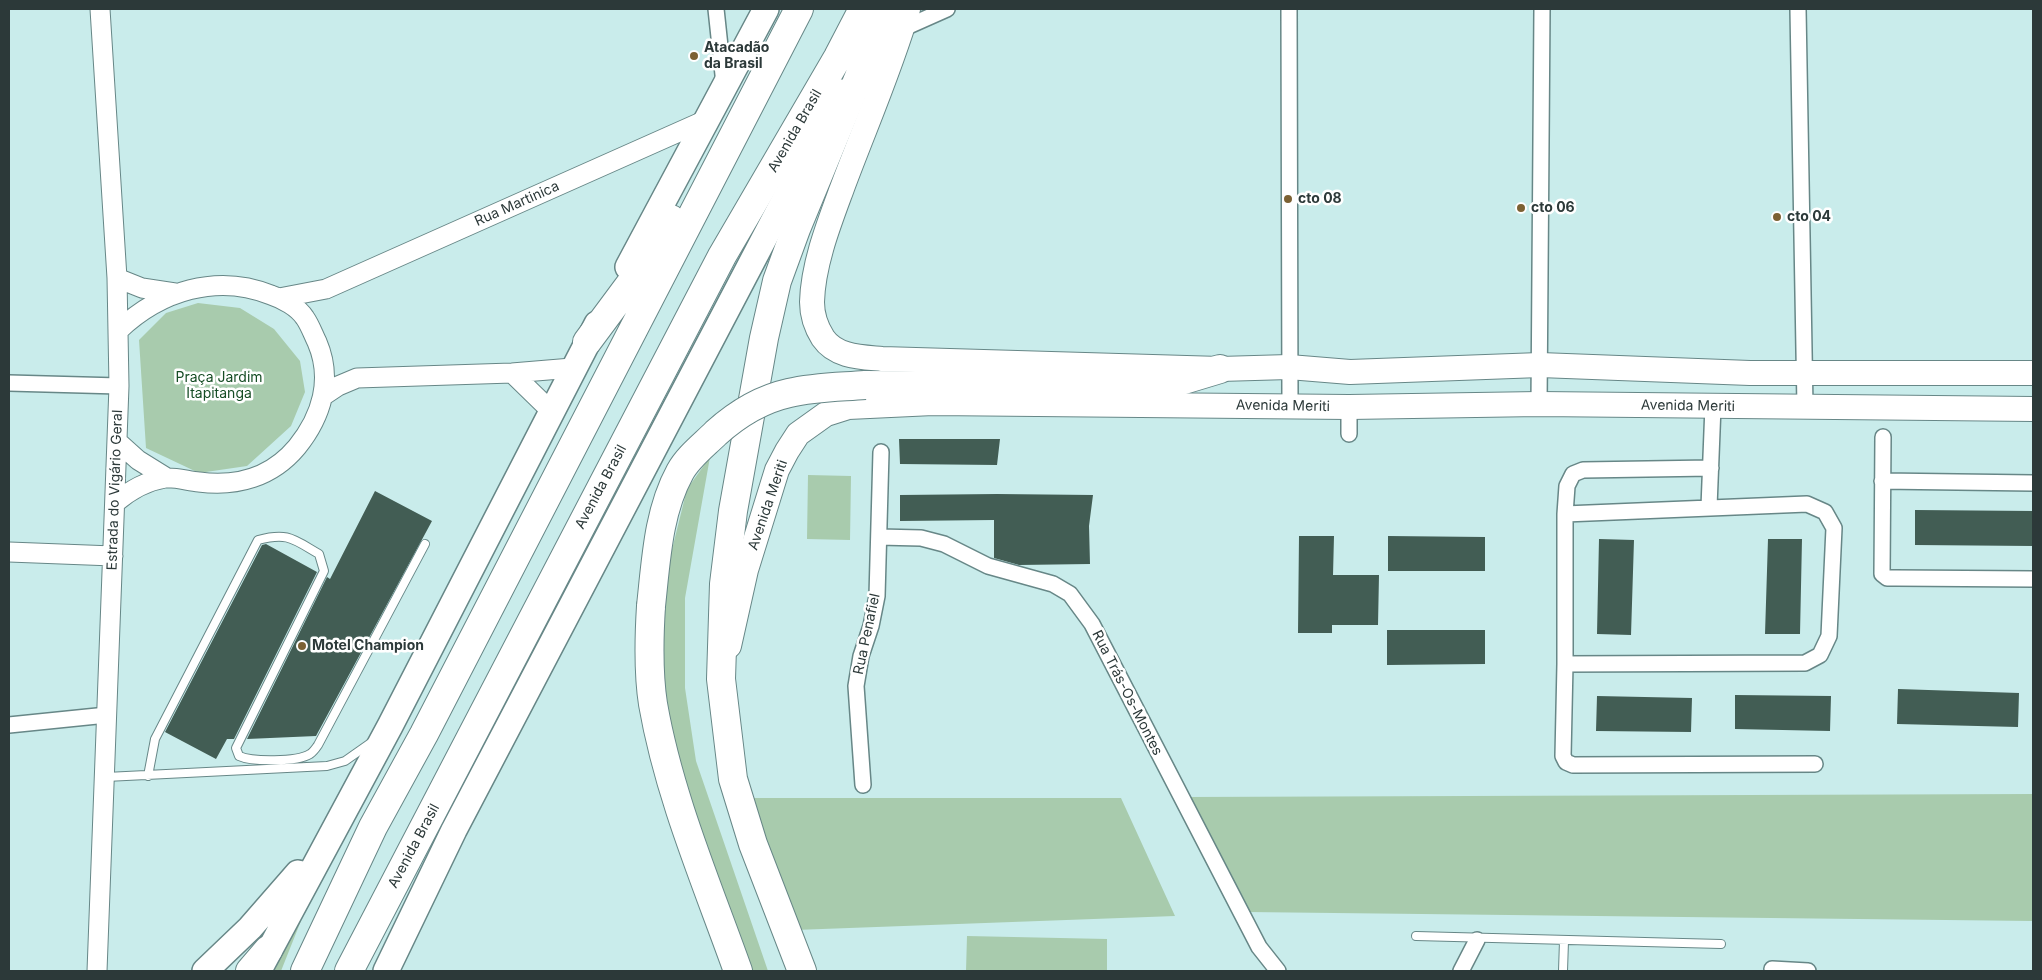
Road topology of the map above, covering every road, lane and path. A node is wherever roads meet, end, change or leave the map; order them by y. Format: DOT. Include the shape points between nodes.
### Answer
graph roads {
  1 [pos="100,9"];
  2 [pos="716,9"];
  3 [pos="766,9"];
  4 [pos="799,9"];
  5 [pos="864,9"];
  6 [pos="947,9"];
  7 [pos="1289,9"];
  8 [pos="1542,9"];
  9 [pos="1798,9"];
  10 [pos="895,14"];
  11 [pos="777,51"];
  12 [pos="725,87"];
  13 [pos="708,119"];
  14 [pos="117,278"];
  15 [pos="326,289"];
  16 [pos="176,293"];
  17 [pos="279,298"];
  18 [pos="305,318"];
  19 [pos="118,330"];
  20 [pos="587,342"];
  21 [pos="324,360"];
  22 [pos="1540,364"];
  23 [pos="1289,367"];
  24 [pos="572,368"];
  25 [pos="1220,369"];
  26 [pos="2033,372"];
  27 [pos="512,373"];
  28 [pos="1802,373"];
  29 [pos="357,378"];
  30 [pos="9,383"];
  31 [pos="119,386"];
  32 [pos="323,396"];
  33 [pos="1539,404"];
  34 [pos="1290,406"];
  35 [pos="1713,406"];
  36 [pos="1805,406"];
  37 [pos="1349,407"];
  38 [pos="2033,409"];
  39 [pos="551,410"];
  40 [pos="1349,434"];
  41 [pos="1883,437"];
  42 [pos="118,442"];
  43 [pos="881,452"];
  44 [pos="1711,468"];
  45 [pos="167,478"];
  46 [pos="1882,481"];
  47 [pos="2033,483"];
  48 [pos="115,503"];
  49 [pos="1709,507"];
  50 [pos="1565,514"];
  51 [pos="879,537"];
  52 [pos="425,544"];
  53 [pos="9,552"];
  54 [pos="113,556"];
  55 [pos="2033,578"];
  56 [pos="1566,664"];
  57 [pos="721,679"];
  58 [pos="107,715"];
  59 [pos="9,725"];
  60 [pos="390,726"];
  61 [pos="1815,764"];
  62 [pos="148,776"];
  63 [pos="105,777"];
  64 [pos="863,785"];
  65 [pos="340,821"];
  66 [pos="1416,936"];
  67 [pos="1477,940"];
  68 [pos="1564,941"];
  69 [pos="1721,944"];
  70 [pos="263,961"];
  71 [pos="1772,969"];
  72 [pos="96,971"];
  73 [pos="205,971"];
  74 [pos="250,971"];
  75 [pos="305,971"];
  76 [pos="349,971"];
  77 [pos="386,971"];
  78 [pos="738,971"];
  79 [pos="802,971"];
  80 [pos="1278,971"];
  81 [pos="1461,971"];
  82 [pos="1563,971"];
  83 [pos="1808,971"];
  1 -- 14 [label="street, Estrada do Vigário Geral"];
  2 -- 12 [label="street"];
  3 -- 12 [label="highway"];
  4 -- 11 [label="highway"];
  5 -- 76 [label="highway, Avenida Brasil" via="722,256"];
  6 -- 10 [label="street"];
  7 -- 23 [label="street"];
  8 -- 22 [label="street"];
  9 -- 28 [label="street"];
  10 -- 25 [label="main road" via="819,259 812,302 815,322 824,339 834,349 846,354 882,359"];
  10 -- 57 [label="highway" via="796,229 777,281 733,511 724,584"];
  10 -- 77 [label="highway, Avenida Brasil" via="454,830"];
  11 -- 20 [label="highway" via="639,272"];
  11 -- 75 [label="highway" via="373,827"];
  12 -- 13 [label="highway"];
  13 -- 15 [label="street, Rua Martinica"];
  13 -- 20 [label="highway"];
  14 -- 16 [label="street" via="142,288"];
  14 -- 19 [label="street, Estrada do Vigário Geral"];
  15 -- 17 [label="street, Rua Martinica"];
  15 -- 18 [label="street"];
  16 -- 17 [label="street" via="230,284"];
  16 -- 19 [label="street" via="140,311"];
  17 -- 18 [label="street"];
  18 -- 21 [label="street"];
  19 -- 31 [label="street, Estrada do Vigário Geral"];
  20 -- 24 [label="highway"];
  21 -- 29 [label="street"];
  21 -- 32 [label="street" via="326,382"];
  22 -- 23 [label="main road" via="1350,372"];
  22 -- 28 [label="main road" via="1750,374"];
  22 -- 33 [label="street"];
  23 -- 25 [label="main road"];
  23 -- 34 [label="street"];
  24 -- 27 [label="street"];
  24 -- 39 [label="highway"];
  25 -- 78 [label="highway, bridge" via="1167,385 1134,387 865,385 807,390 766,400 729,422 680,471 667,504 659,538 651,606 649,649 653,703 666,764"];
  26 -- 28 [label="main road"];
  27 -- 29 [label="street"];
  27 -- 39 [label="street"];
  28 -- 36 [label="street"];
  29 -- 32 [label="street"];
  30 -- 31 [label="street"];
  31 -- 42 [label="street, Estrada do Vigário Geral"];
  32 -- 45 [label="street" via="315,418 298,446 258,477 230,484"];
  33 -- 35 [label="main road, Avenida Meriti"];
  33 -- 37 [label="main road, Avenida Meriti"];
  34 -- 37 [label="main road, Avenida Meriti"];
  34 -- 57 [label="main road, Avenida Meriti" via="933,403 848,407 826,414 798,434 777,470 746,570"];
  35 -- 36 [label="main road, Avenida Meriti"];
  35 -- 44 [label="street"];
  36 -- 38 [label="main road, Avenida Meriti"];
  37 -- 40 [label="street"];
  39 -- 60 [label="highway"];
  41 -- 46 [label="street"];
  42 -- 45 [label="street" via="138,460"];
  42 -- 48 [label="street, Estrada do Vigário Geral"];
  43 -- 51 [label="street, Rua Penafiel"];
  44 -- 49 [label="street"];
  44 -- 50 [label="street" via="1583,470 1573,474 1567,486"];
  45 -- 48 [label="street" via="138,487"];
  46 -- 47 [label="street"];
  46 -- 55 [label="street" via="1881,568 1887,578"];
  48 -- 54 [label="street, Estrada do Vigário Geral"];
  49 -- 50 [label="street"];
  49 -- 56 [label="street" via="1807,504 1826,512 1834,528 1829,636 1820,655 1805,663"];
  50 -- 56 [label="street"];
  51 -- 64 [label="street, Rua Penafiel" via="877,596 860,656 856,686"];
  51 -- 80 [label="street, Rua Trás-Os-Montes" via="921,538 944,544 988,566 1054,584 1070,594 1092,624 1259,947"];
  52 -- 62 [label="lane" via="318,745 301,757 249,760 239,756 236,748 324,571 319,554 287,536 275,535 258,540 155,739"];
  53 -- 54 [label="street"];
  54 -- 58 [label="street, Estrada do Vigário Geral"];
  56 -- 61 [label="street" via="1563,756 1573,765"];
  57 -- 79 [label="highway" via="733,778 753,844"];
  58 -- 59 [label="street"];
  58 -- 63 [label="street, Estrada do Vigário Geral"];
  60 -- 62 [label="lane" via="353,756 334,765"];
  60 -- 65 [label="highway"];
  62 -- 63 [label="lane"];
  63 -- 72 [label="street, Estrada do Vigário Geral"];
  65 -- 70 [label="highway"];
  65 -- 73 [label="highway" via="281,894"];
  66 -- 67 [label="lane"];
  67 -- 68 [label="lane"];
  67 -- 81 [label="street"];
  68 -- 69 [label="lane"];
  68 -- 82 [label="lane"];
  70 -- 74 [label="highway"];
  71 -- 83 [label="street"];
}
